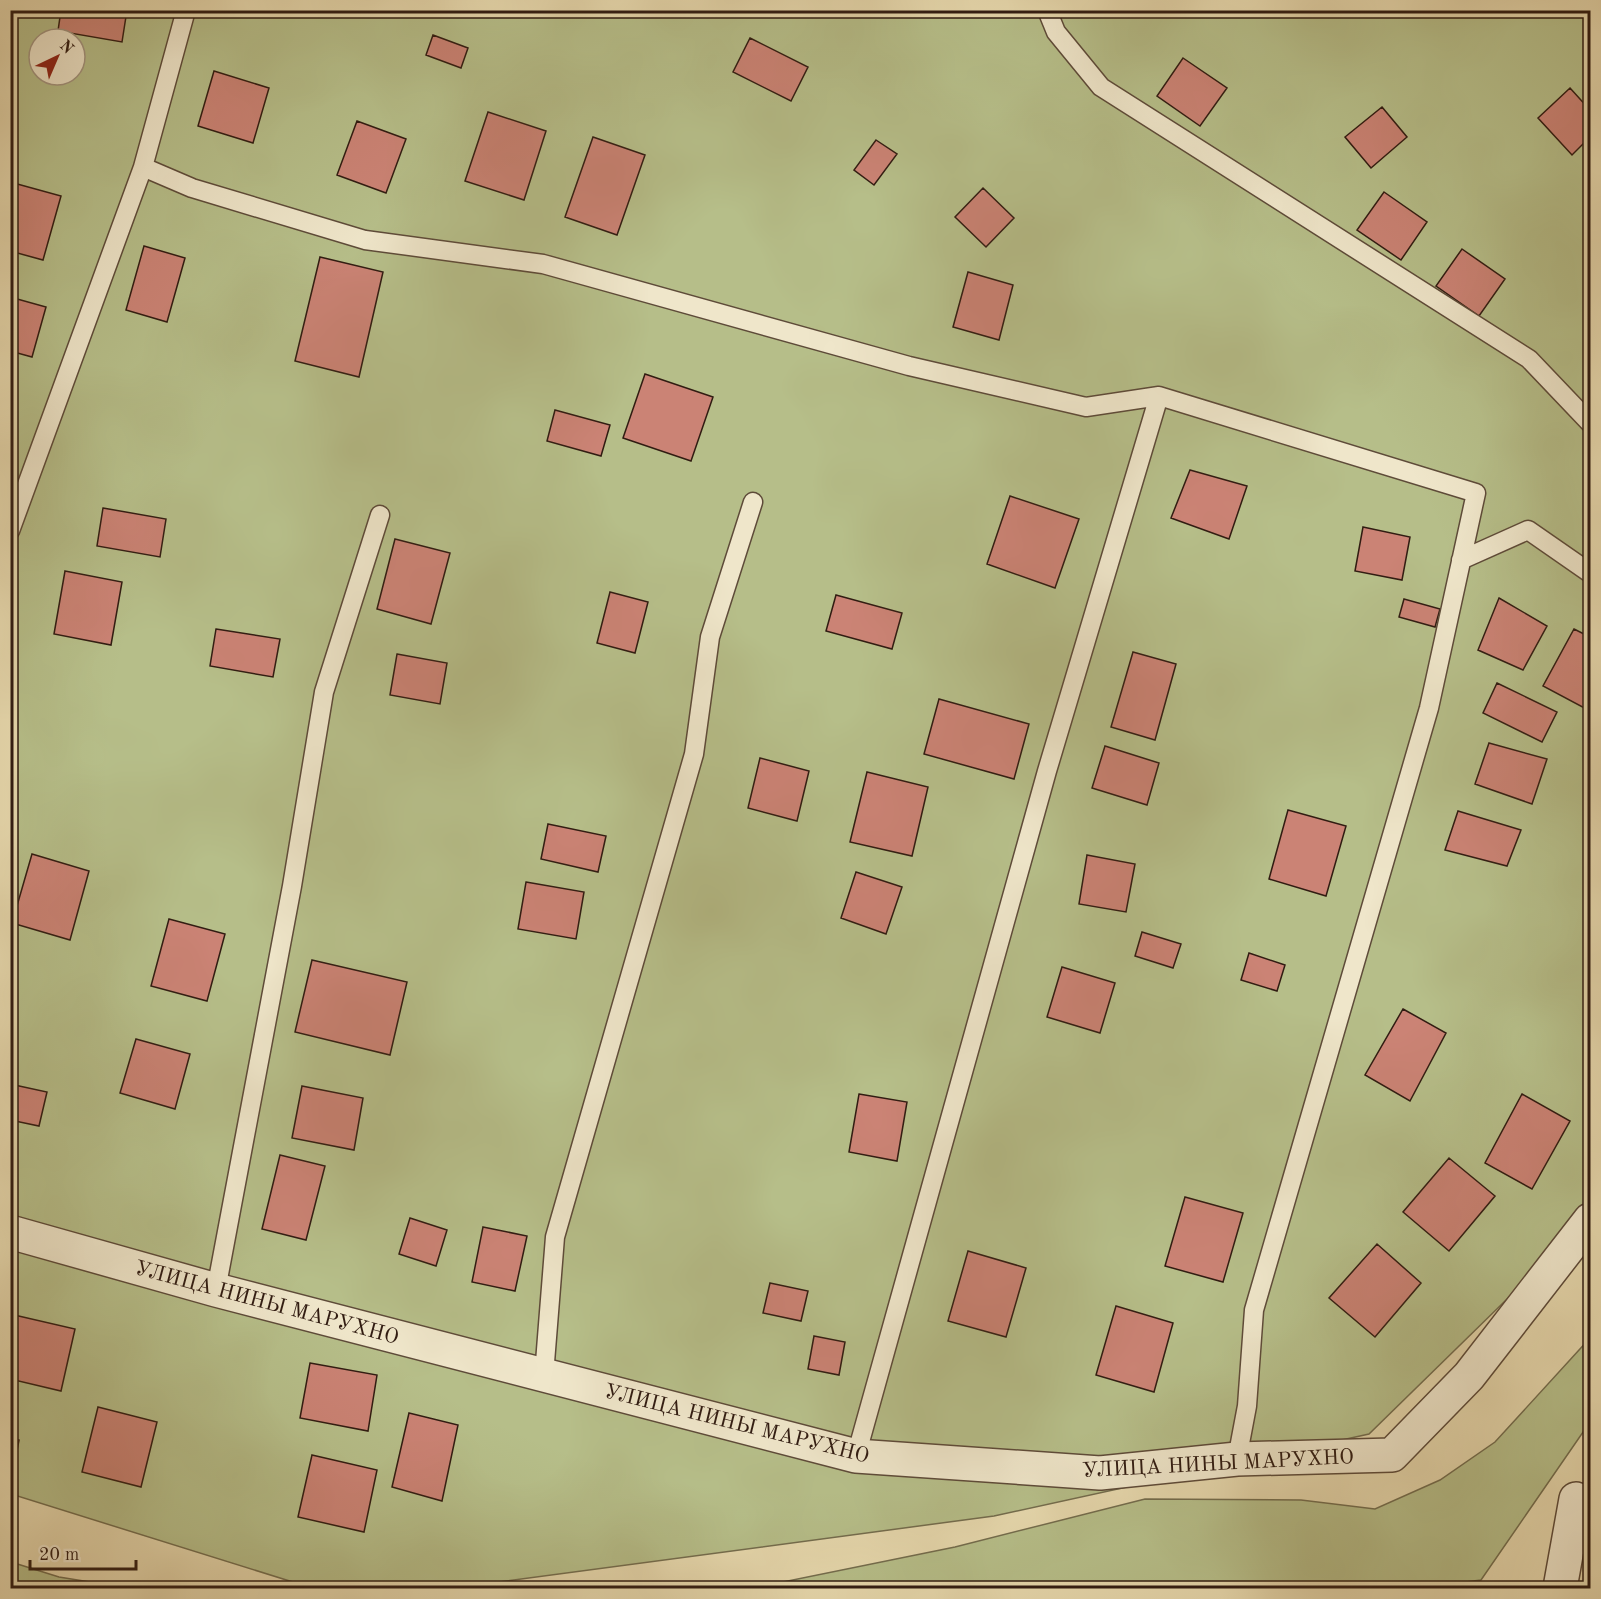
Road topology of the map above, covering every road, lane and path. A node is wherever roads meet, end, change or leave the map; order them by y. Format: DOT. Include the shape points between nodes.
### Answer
graph roads {
  1 [pos="186,10"];
  2 [pos="1047,10"];
  3 [pos="143,167"];
  4 [pos="1159,396"];
  5 [pos="1590,423"];
  6 [pos="753,502"];
  7 [pos="380,515"];
  8 [pos="10,531"];
  9 [pos="1461,560"];
  10 [pos="1590,573"];
  11 [pos="1590,1220"];
  12 [pos="10,1232"];
  13 [pos="216,1290"];
  14 [pos="544,1376"];
  15 [pos="856,1456"];
  16 [pos="1237,1459"];
  17 [pos="1576,1498"];
  18 [pos="1560,1588"];
  1 -- 3 [label="lane"];
  2 -- 5 [label="lane" via="1056,32 1101,87 1529,359"];
  3 -- 4 [label="lane" via="192,188 365,240 543,264 909,366 1086,407"];
  3 -- 8 [label="lane"];
  4 -- 9 [label="lane" via="1476,493"];
  4 -- 15 [label="lane" via="1047,771"];
  6 -- 14 [label="lane" via="710,637 694,754 555,1237"];
  7 -- 13 [label="lane" via="324,692"];
  9 -- 10 [label="lane" via="1528,530"];
  9 -- 16 [label="lane" via="1429,708 1254,1310"];
  11 -- 16 [label="street, УЛИЦА НИНЫ МАРУХНО" via="1469,1376 1392,1455"];
  12 -- 13 [label="street, УЛИЦА НИНЫ МАРУХНО"];
  13 -- 14 [label="street, УЛИЦА НИНЫ МАРУХНО"];
  14 -- 15 [label="street, УЛИЦА НИНЫ МАРУХНО"];
  15 -- 16 [label="street, УЛИЦА НИНЫ МАРУХНО" via="1100,1473"];
  17 -- 18 [label="street"];
}
